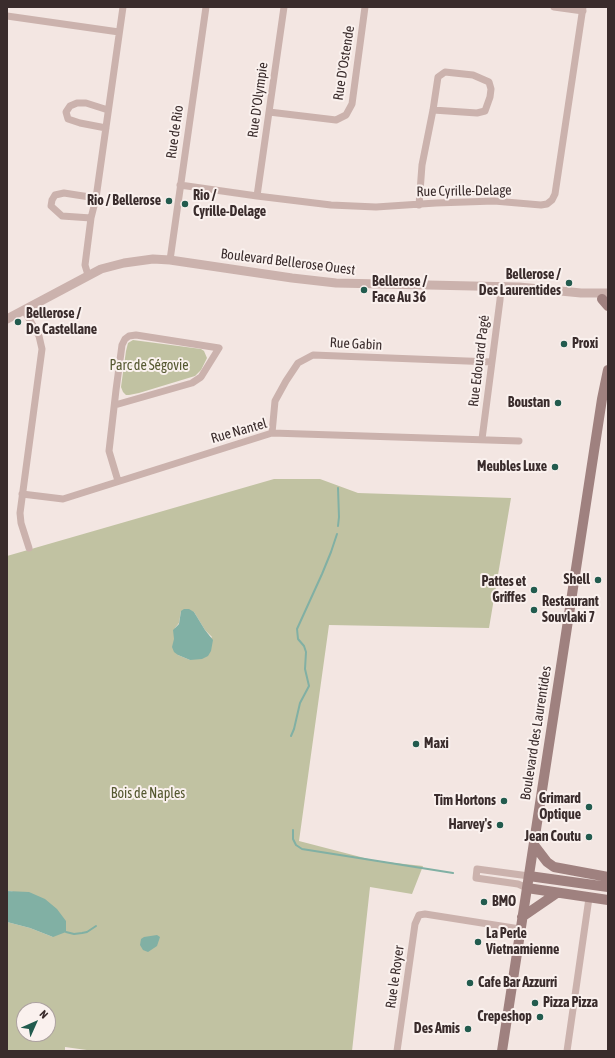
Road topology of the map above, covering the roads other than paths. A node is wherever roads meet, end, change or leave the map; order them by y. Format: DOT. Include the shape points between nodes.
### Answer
graph roads {
  1 [pos="123,7"];
  2 [pos="206,7"];
  3 [pos="284,7"];
  4 [pos="365,7"];
  5 [pos="554,7"];
  6 [pos="583,9"];
  7 [pos="7,16"];
  8 [pos="119,32"];
  9 [pos="108,110"];
  10 [pos="434,110"];
  11 [pos="269,112"];
  12 [pos="106,128"];
  13 [pos="180,185"];
  14 [pos="257,196"];
  15 [pos="96,198"];
  16 [pos="419,205"];
  17 [pos="91,218"];
  18 [pos="170,260"];
  19 [pos="88,275"];
  20 [pos="500,286"];
  21 [pos="607,300"];
  22 [pos="24,310"];
  23 [pos="7,319"];
  24 [pos="492,362"];
  25 [pos="608,370"];
  26 [pos="608,392"];
  27 [pos="114,405"];
  28 [pos="599,419"];
  29 [pos="272,433"];
  30 [pos="482,439"];
  31 [pos="519,441"];
  32 [pos="118,481"];
  33 [pos="22,494"];
  34 [pos="29,548"];
  35 [pos="534,845"];
  36 [pos="529,876"];
  37 [pos="608,877"];
  38 [pos="608,887"];
  39 [pos="527,888"];
  40 [pos="557,893"];
  41 [pos="589,898"];
  42 [pos="608,900"];
  43 [pos="522,917"];
  44 [pos="520,929"];
  45 [pos="397,1051"];
  46 [pos="502,1051"];
  47 [pos="567,1051"];
  1 -- 8 [label="street"];
  2 -- 13 [label="street, Rue de Rio"];
  3 -- 11 [label="street, Rue D'Olympie"];
  4 -- 11 [label="street, Rue D'Ostende" via="352,104 346,115 336,120"];
  5 -- 6 [label="street"];
  6 -- 16 [label="street, Rue Cyrille-Delage" via="555,194 552,200 543,205 494,201 436,202"];
  7 -- 8 [label="street"];
  8 -- 9 [label="street"];
  9 -- 12 [label="street"];
  9 -- 12 [label="street" via="77,103 70,106 66,112 68,119"];
  10 -- 10 [label="street" via="477,113 485,111 490,97 489,82 473,75 445,72 438,77"];
  10 -- 16 [label="street" via="422,165"];
  11 -- 14 [label="street, Rue D'Olympie"];
  12 -- 15 [label="street"];
  13 -- 14 [label="street, Rue Cyrille-Delage"];
  13 -- 18 [label="street, Rue de Rio"];
  14 -- 16 [label="street, Rue Cyrille-Delage" via="330,205"];
  15 -- 17 [label="street"];
  15 -- 17 [label="street" via="64,193 56,195 52,200 51,206 62,216"];
  17 -- 19 [label="street" via="85,265"];
  18 -- 19 [label="street, Boulevard Bellerose Ouest" via="149,259 130,262"];
  18 -- 20 [label="street, Boulevard Bellerose Ouest" via="322,282"];
  19 -- 22 [label="street, Boulevard Bellerose Ouest"];
  20 -- 21 [label="street, Boulevard Bellerose Ouest" via="581,293"];
  20 -- 24 [label="street, Rue Edouard Pagé"];
  22 -- 23 [label="street, Boulevard Bellerose Ouest"];
  22 -- 33 [label="street" via="39,336 42,353"];
  24 -- 29 [label="street, Rue Gabin" via="313,355 298,363 275,401"];
  24 -- 30 [label="street, Rue Edouard Pagé"];
  25 -- 28 [label="main road, Boulevard des Laurentides"];
  26 -- 28 [label="main road, Boulevard des Laurentides"];
  27 -- 27 [label="street" via="123,343 129,336 141,335 219,348 201,377 192,383"];
  27 -- 32 [label="street" via="109,451"];
  28 -- 35 [label="main road, Boulevard des Laurentides"];
  29 -- 30 [label="street, Rue Nantel"];
  29 -- 32 [label="street, Rue Nantel"];
  30 -- 31 [label="street, Rue Nantel"];
  32 -- 33 [label="street, Rue Nantel" via="63,499"];
  33 -- 34 [label="street" via="20,520"];
  35 -- 36 [label="main road, Boulevard des Laurentides"];
  35 -- 37 [label="main road" via="554,867"];
  36 -- 38 [label="main road"];
  36 -- 39 [label="main road, Boulevard des Laurentides"];
  36 -- 39 [label="street" via="478,869 476,878 518,884"];
  39 -- 40 [label="main road"];
  39 -- 43 [label="main road, Boulevard des Laurentides"];
  40 -- 41 [label="main road"];
  40 -- 43 [label="main road"];
  41 -- 42 [label="main road"];
  41 -- 47 [label="street"];
  43 -- 44 [label="main road, Boulevard des Laurentides"];
  44 -- 45 [label="street, Rue le Royer" via="419,915 415,924"];
  44 -- 46 [label="main road, Boulevard des Laurentides"];
}
